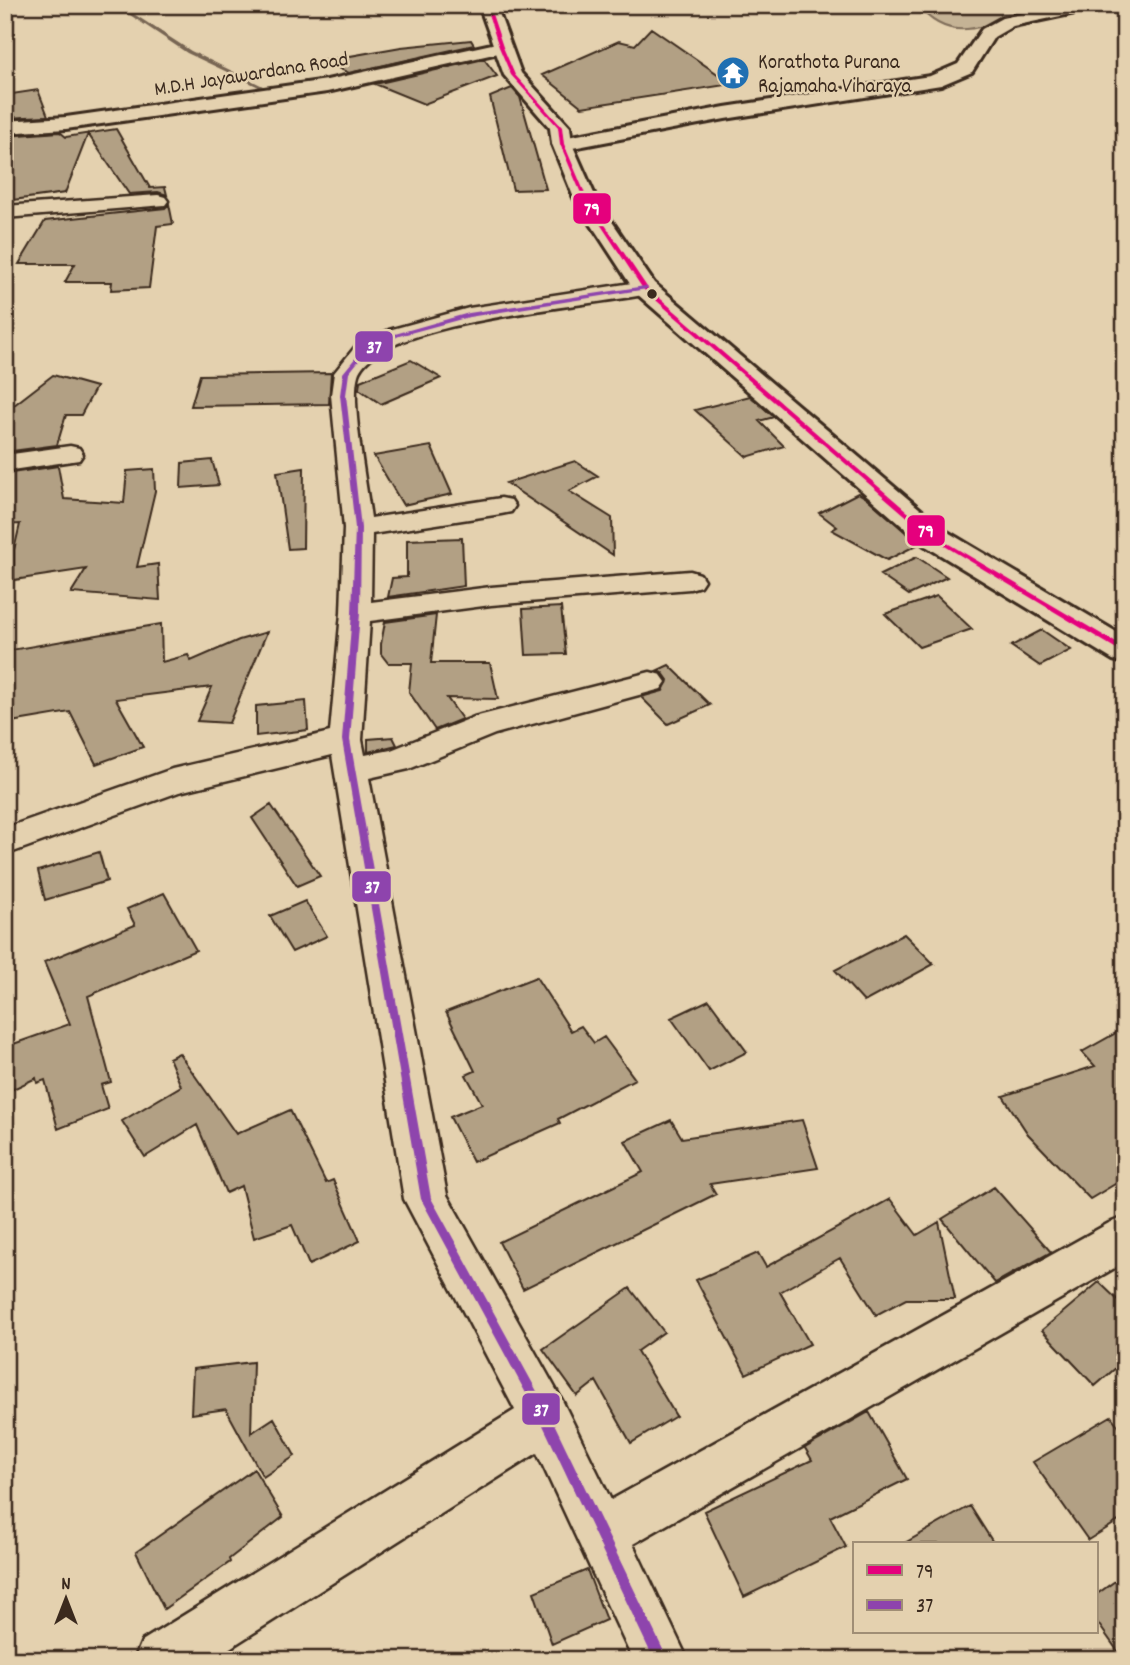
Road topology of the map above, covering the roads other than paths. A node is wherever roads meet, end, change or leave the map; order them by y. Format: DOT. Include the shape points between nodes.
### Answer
graph roads {
  1 [pos="487,5"];
  2 [pos="1088,5"];
  3 [pos="501,47"];
  4 [pos="5,127"];
  5 [pos="562,144"];
  6 [pos="158,201"];
  7 [pos="5,212"];
  8 [pos="645,288"];
  9 [pos="70,454"];
  10 [pos="5,463"];
  11 [pos="501,506"];
  12 [pos="358,528"];
  13 [pos="690,580"];
  14 [pos="356,613"];
  15 [pos="1125,652"];
  16 [pos="650,682"];
  17 [pos="348,755"];
  18 [pos="5,842"];
  19 [pos="1125,1238"];
  20 [pos="546,1419"];
  21 [pos="601,1534"];
  22 [pos="161,1660"];
  23 [pos="661,1660"];
  1 -- 3 [label="street"];
  2 -- 5 [label="street" via="1008,22 989,33 965,68 934,81"];
  3 -- 4 [label="street, M.D.H Jayawardana Road" via="327,86 66,123"];
  3 -- 5 [label="street" via="513,75 560,127"];
  5 -- 8 [label="street" via="586,198"];
  6 -- 7 [label="street"];
  8 -- 12 [label="street" via="469,315 397,335 363,352 346,373 343,395"];
  8 -- 15 [label="street" via="936,538"];
  9 -- 10 [label="street"];
  11 -- 12 [label="street"];
  12 -- 14 [label="street"];
  13 -- 14 [label="street" via="491,596"];
  14 -- 17 [label="street"];
  16 -- 17 [label="street" via="485,725 397,761"];
  17 -- 18 [label="street" via="172,781"];
  17 -- 20 [label="street" via="426,1199"];
  19 -- 21 [label="street"];
  20 -- 21 [label="street"];
  20 -- 22 [label="street"];
  21 -- 23 [label="street"];
}
